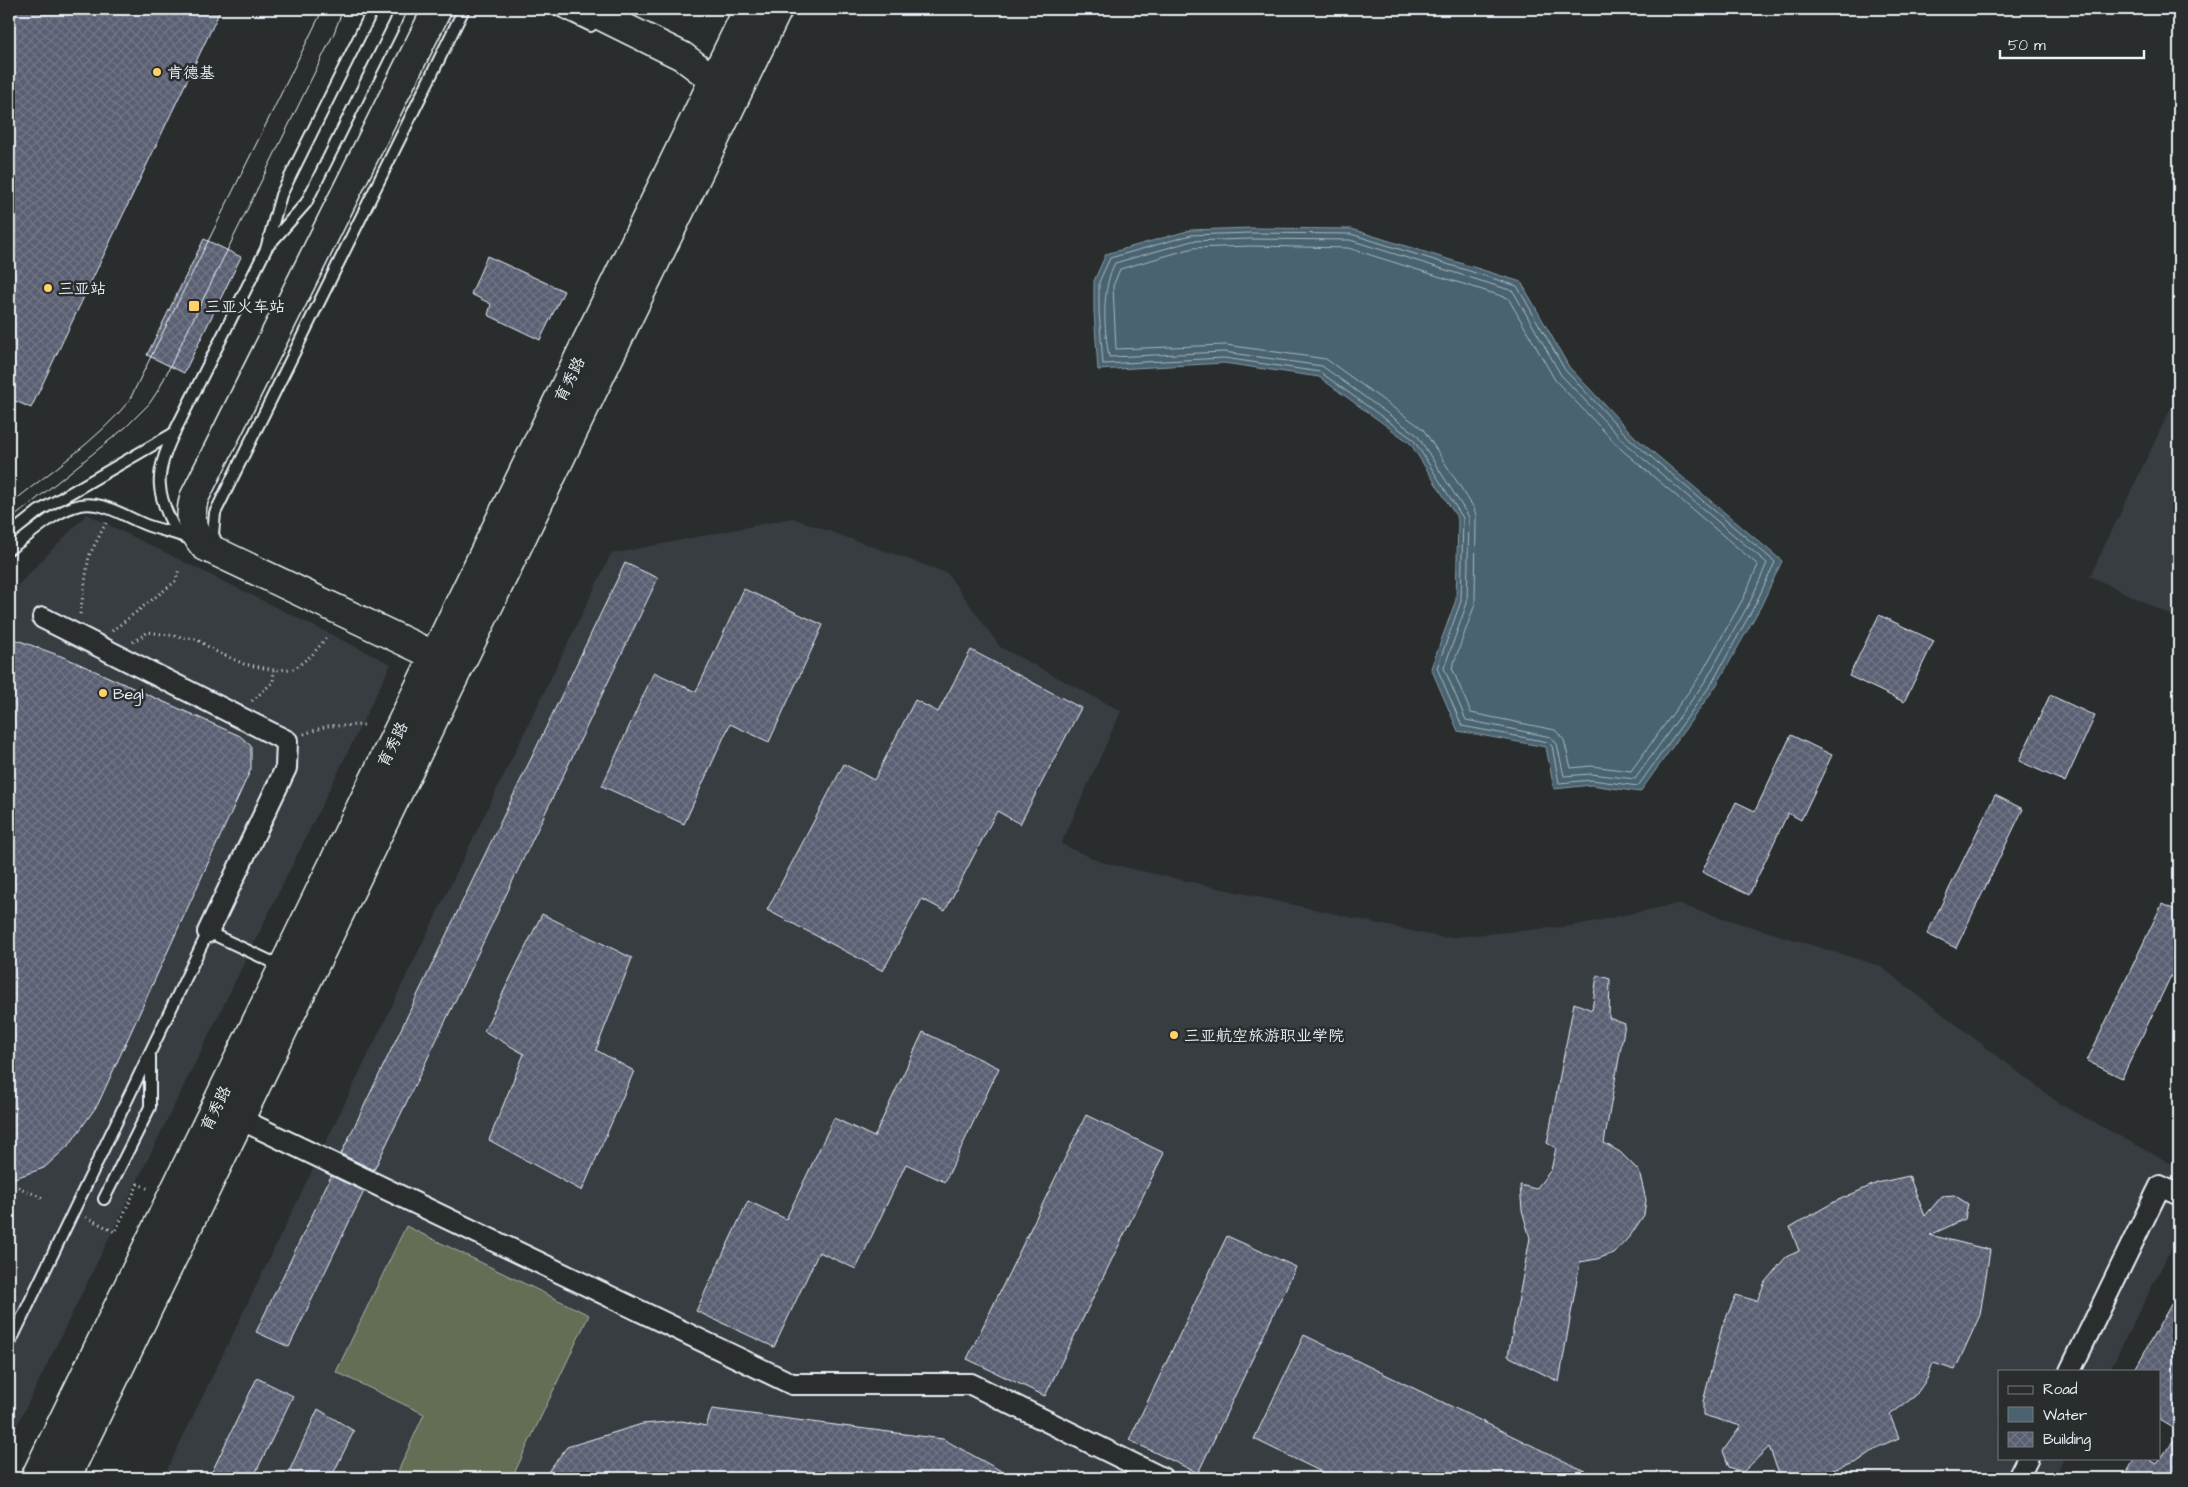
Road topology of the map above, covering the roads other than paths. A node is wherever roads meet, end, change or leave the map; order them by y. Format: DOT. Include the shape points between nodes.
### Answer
graph roads {
  1 [pos="374,9"];
  2 [pos="401,9"];
  3 [pos="437,9"];
  4 [pos="464,9"];
  5 [pos="556,9"];
  6 [pos="748,9"];
  7 [pos="778,9"];
  8 [pos="594,20"];
  9 [pos="714,79"];
  10 [pos="736,96"];
  11 [pos="266,248"];
  12 [pos="174,433"];
  13 [pos="177,533"];
  14 [pos="9,535"];
  15 [pos="9,549"];
  16 [pos="214,550"];
  17 [pos="43,618"];
  18 [pos="446,661"];
  19 [pos="208,932"];
  20 [pos="283,967"];
  21 [pos="150,1051"];
  22 [pos="240,1119"];
  23 [pos="2179,1195"];
  24 [pos="104,1199"];
  25 [pos="9,1345"];
  26 [pos="2070,1370"];
  27 [pos="2027,1460"];
  28 [pos="35,1478"];
  29 [pos="66,1478"];
  30 [pos="1162,1478"];
  31 [pos="2018,1478"];
  1 -- 11 [label="lane" via="281,195"];
  2 -- 11 [label="lane" via="306,203"];
  3 -- 16 [label="main road" via="194,498 190,518 193,529"];
  4 -- 16 [label="lane" via="215,513"];
  5 -- 8 [label="lane"];
  6 -- 9 [label="main road, 育秀路"];
  7 -- 10 [label="main road, 育秀路"];
  8 -- 9 [label="main road" via="671,51"];
  9 -- 10 [label="main road"];
  9 -- 18 [label="main road, 育秀路"];
  10 -- 18 [label="main road, 育秀路"];
  11 -- 12 [label="lane"];
  12 -- 13 [label="lane" via="159,472 164,507"];
  12 -- 14 [label="lane" via="40,511"];
  13 -- 15 [label="lane" via="152,527 98,504 85,504 62,512"];
  13 -- 16 [label="lane"];
  16 -- 18 [label="main road"];
  17 -- 19 [label="street" via="287,740 286,768"];
  18 -- 20 [label="main road, 育秀路"];
  18 -- 22 [label="main road, 育秀路"];
  19 -- 20 [label="lane"];
  19 -- 21 [label="lane"];
  20 -- 28 [label="main road, 育秀路"];
  21 -- 24 [label="lane" via="150,1107"];
  21 -- 25 [label="lane"];
  22 -- 29 [label="main road, 育秀路"];
  22 -- 30 [label="street" via="792,1384 971,1384"];
  23 -- 26 [label="street" via="2160,1186"];
  27 -- 31 [label="street"];
}
